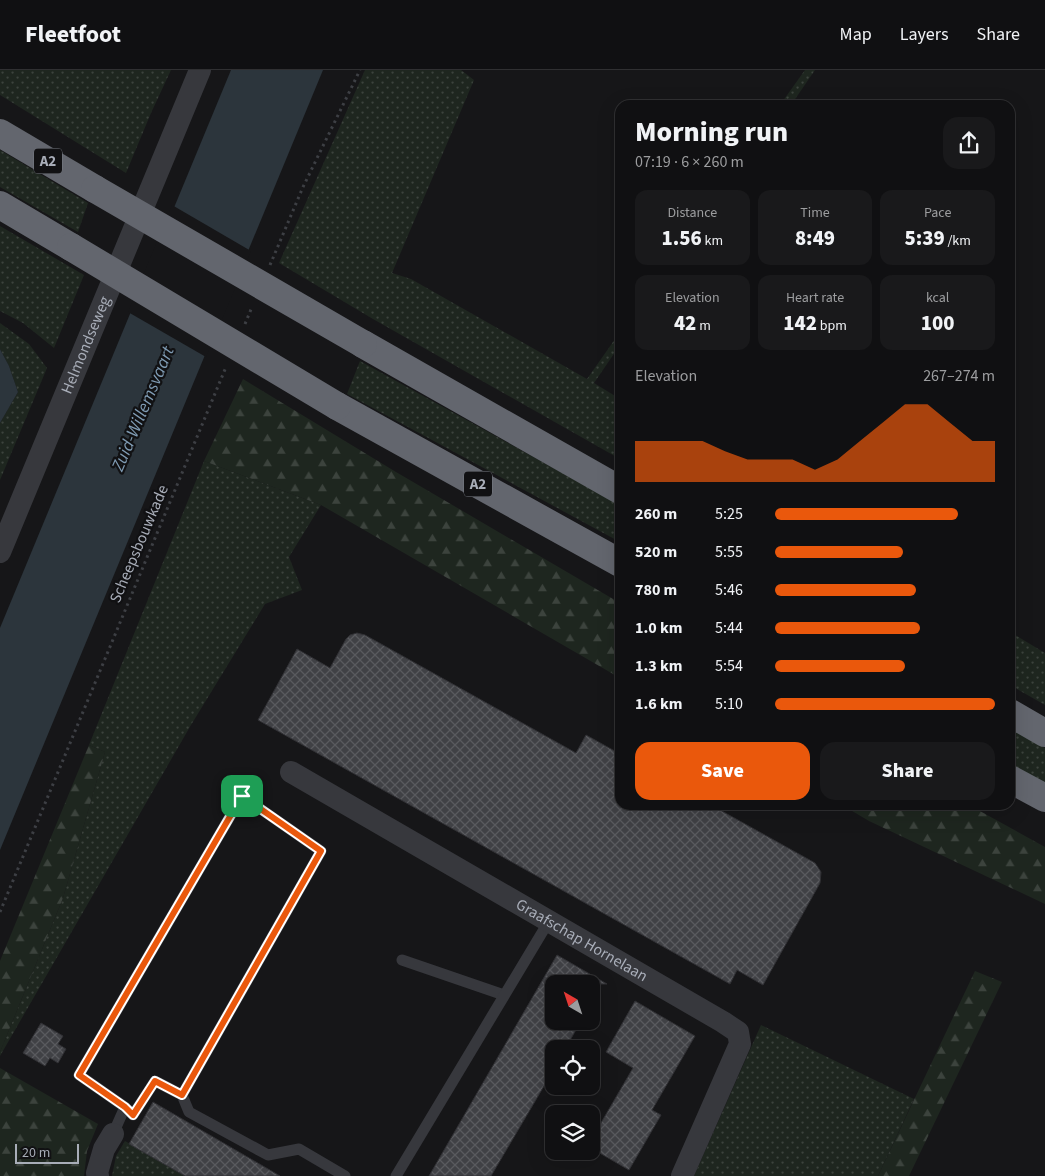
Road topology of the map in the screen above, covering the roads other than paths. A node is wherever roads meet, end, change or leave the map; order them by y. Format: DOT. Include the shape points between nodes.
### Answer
graph roads {
  1 [pos="200,70"];
  2 [pos="0,133"];
  3 [pos="0,205"];
  4 [pos="615,487"];
  5 [pos="0,552"];
  6 [pos="615,559"];
  7 [pos="1015,716"];
  8 [pos="1045,733"];
  9 [pos="291,772"];
  10 [pos="1015,781"];
  11 [pos="1045,798"];
  12 [pos="549,921"];
  13 [pos="402,960"];
  14 [pos="504,996"];
  15 [pos="182,1095"];
  16 [pos="125,1107"];
  17 [pos="113,1134"];
  18 [pos="98,1176"];
  19 [pos="345,1176"];
  20 [pos="396,1176"];
  21 [pos="682,1176"];
  1 -- 5 [label="street, Helmondseweg"];
  2 -- 4 [label="highway, A2, bridge"];
  3 -- 6 [label="highway, A2, bridge" via="337,406"];
  7 -- 8 [label="highway"];
  9 -- 12 [label="street, Graafschap Hornelaan"];
  10 -- 11 [label="highway"];
  12 -- 14 [label="lane"];
  12 -- 21 [label="street, Graafschap Hornelaan" via="738,1032 740,1044"];
  13 -- 14 [label="lane"];
  14 -- 20 [label="lane"];
  15 -- 16 [label="lane" via="155,1081 133,1115"];
  15 -- 16 [label="lane" via="321,851 242,796 79,1075"];
  15 -- 19 [label="lane" via="189,1112 268,1155 299,1149"];
  16 -- 17 [label="lane"];
  17 -- 18 [label="street" via="104,1149"];
}
